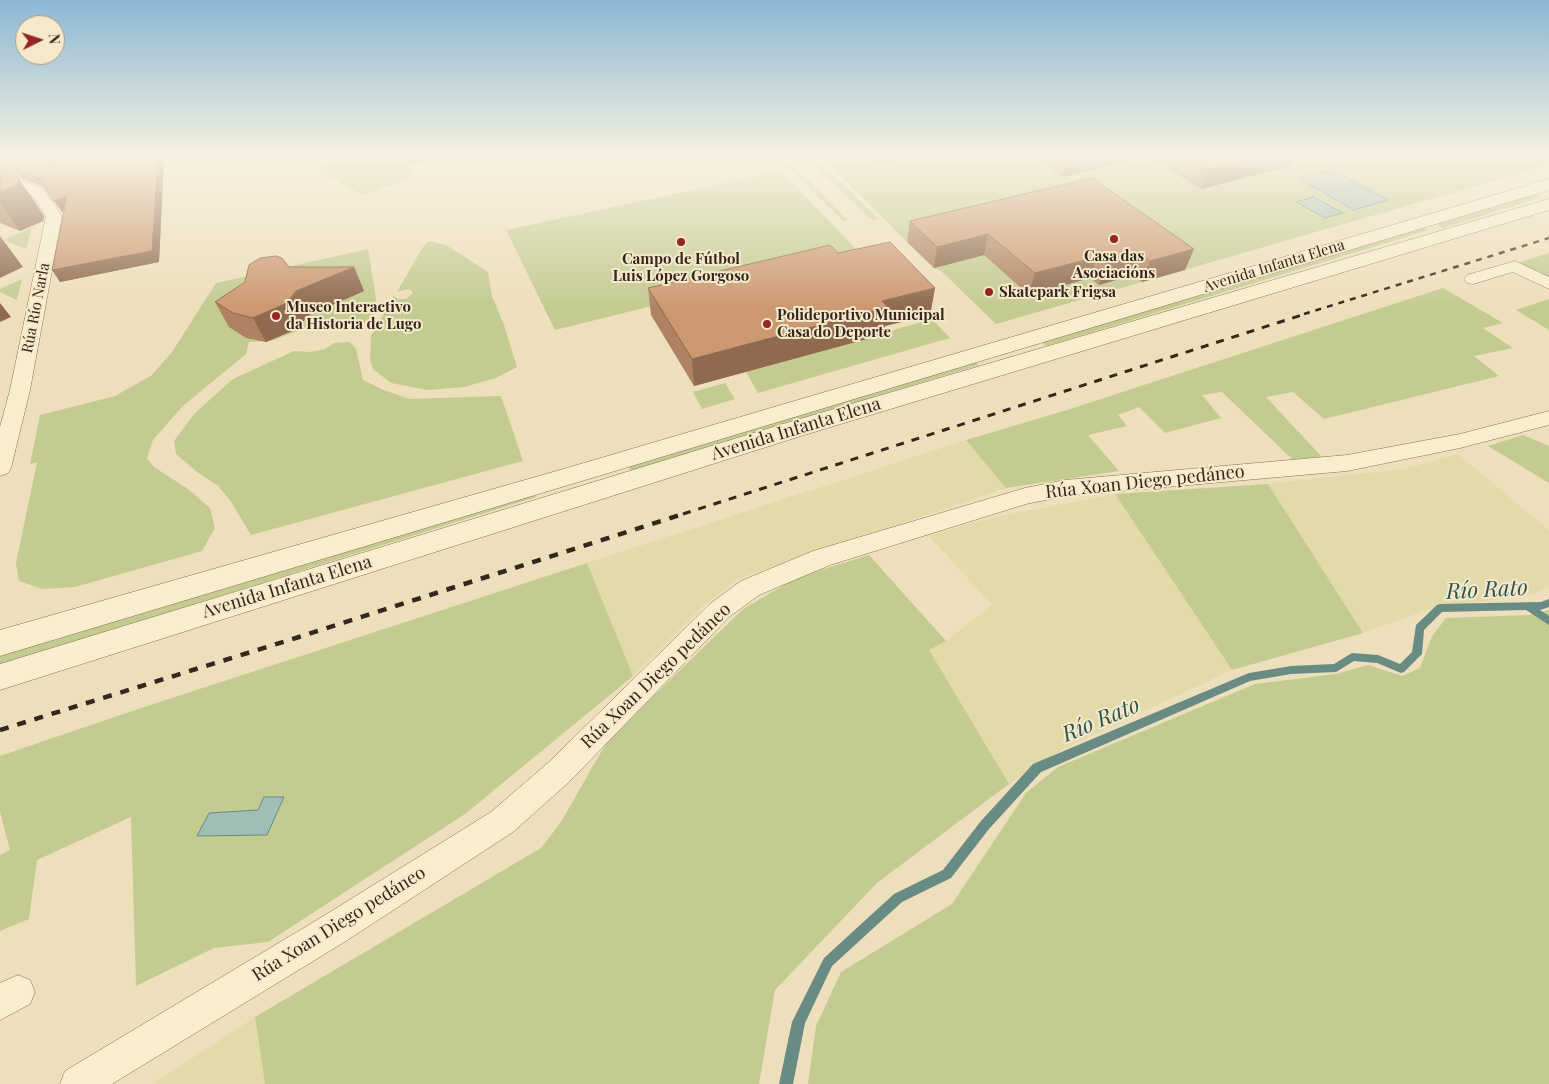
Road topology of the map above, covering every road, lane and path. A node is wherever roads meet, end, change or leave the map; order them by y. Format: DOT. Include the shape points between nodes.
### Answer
graph roads {
  1 [pos="48,207"];
  2 [pos="1492,207"];
  3 [pos="1473,279"];
  4 [pos="1549,284"];
  5 [pos="1549,418"];
  6 [pos="0,468"];
  7 [pos="569,488"];
  8 [pos="0,643"];
  9 [pos="0,677"];
  10 [pos="78,1084"];
  1 -- 6 [label="street, Rúa Río Narla" via="54,216 20,390"];
  2 -- 7 [label="street, Avenida Infanta Elena"];
  3 -- 4 [label="street" via="1515,266"];
  5 -- 10 [label="street, Rúa Xoan Diego pedáneo" via="1460,441 1347,463 1065,488 1025,496 822,558 750,588 720,610 559,772 502,822 334,929"];
  7 -- 8 [label="street, Avenida Infanta Elena"];
  7 -- 9 [label="street, Avenida Infanta Elena"];
}
